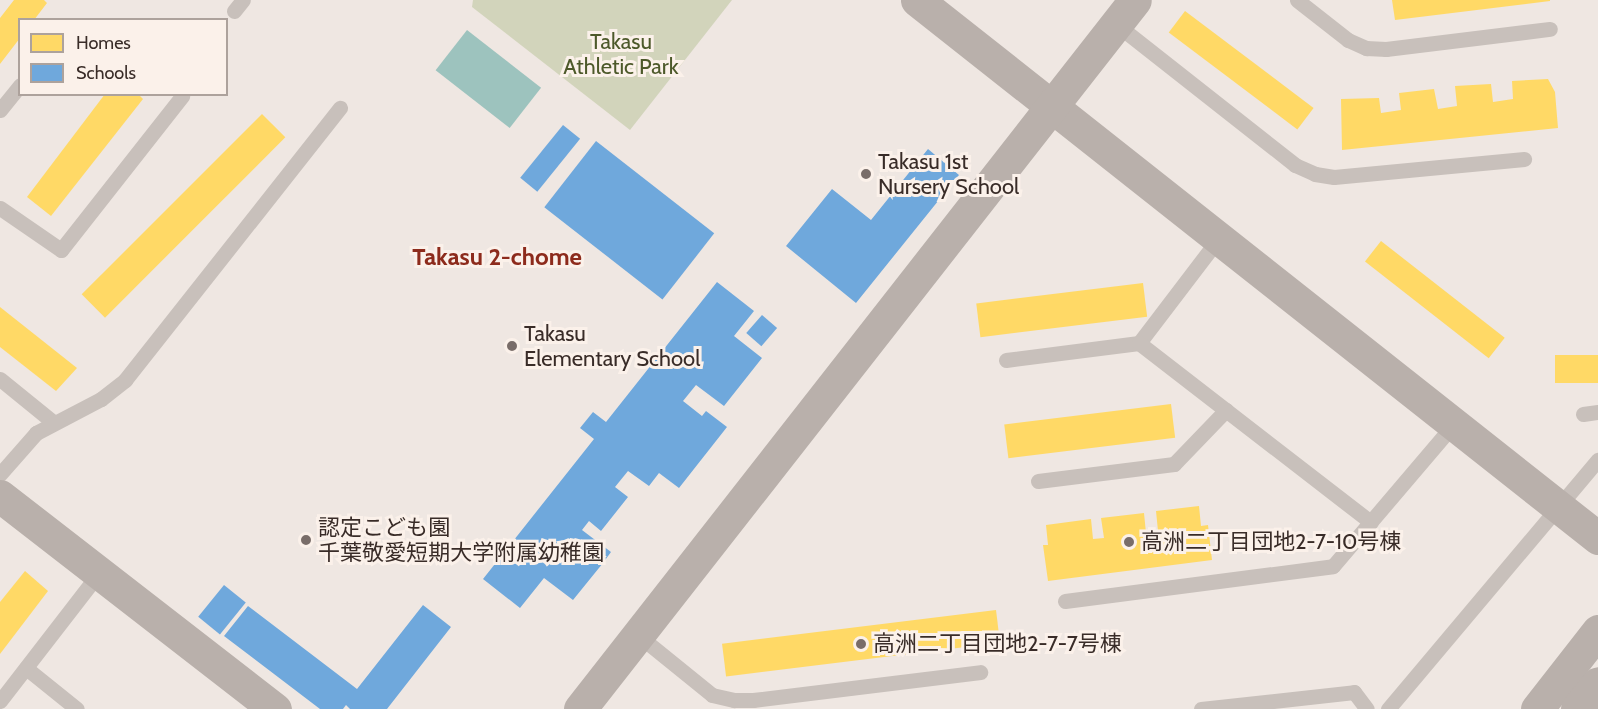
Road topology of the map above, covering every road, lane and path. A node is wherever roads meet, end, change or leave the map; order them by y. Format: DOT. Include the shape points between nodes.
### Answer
graph roads {
  1 [pos="916,0"];
  2 [pos="1297,0"];
  3 [pos="1126,12"];
  4 [pos="1550,29"];
  5 [pos="18,88"];
  6 [pos="182,96"];
  7 [pos="1052,106"];
  8 [pos="340,108"];
  9 [pos="0,110"];
  10 [pos="1524,159"];
  11 [pos="0,208"];
  12 [pos="1219,238"];
  13 [pos="1139,343"];
  14 [pos="1006,360"];
  15 [pos="0,379"];
  16 [pos="1226,410"];
  17 [pos="53,422"];
  18 [pos="1454,424"];
  19 [pos="1598,460"];
  20 [pos="0,474"];
  21 [pos="1038,481"];
  22 [pos="0,496"];
  23 [pos="1560,508"];
  24 [pos="1371,522"];
  25 [pos="1598,538"];
  26 [pos="99,573"];
  27 [pos="1065,601"];
  28 [pos="1598,631"];
  29 [pos="638,635"];
  30 [pos="26,668"];
  31 [pos="980,672"];
  32 [pos="1598,683"];
  33 [pos="0,701"];
  34 [pos="753,705"];
  35 [pos="77,709"];
  36 [pos="275,709"];
  37 [pos="580,709"];
  38 [pos="1201,709"];
  39 [pos="1367,709"];
  40 [pos="1388,709"];
  41 [pos="1537,709"];
  42 [pos="1577,709"];
  1 -- 7 [label="street"];
  2 -- 4 [label="lane" via="1348,40 1366,48 1386,49"];
  3 -- 7 [label="street"];
  3 -- 10 [label="lane" via="1295,165 1315,174 1334,177"];
  5 -- 9 [label="lane"];
  6 -- 11 [label="lane" via="61,250"];
  7 -- 12 [label="street"];
  7 -- 29 [label="street"];
  8 -- 17 [label="lane" via="125,380 101,399"];
  12 -- 13 [label="lane"];
  12 -- 18 [label="street"];
  13 -- 14 [label="lane"];
  13 -- 16 [label="lane"];
  15 -- 17 [label="lane"];
  16 -- 21 [label="lane" via="1174,464"];
  16 -- 24 [label="lane"];
  17 -- 20 [label="lane" via="36,433"];
  18 -- 23 [label="street"];
  18 -- 24 [label="lane"];
  19 -- 23 [label="lane"];
  22 -- 26 [label="street"];
  23 -- 25 [label="street"];
  23 -- 40 [label="lane"];
  24 -- 27 [label="lane" via="1334,566"];
  26 -- 30 [label="lane"];
  26 -- 36 [label="street"];
  28 -- 41 [label="street"];
  29 -- 34 [label="lane" via="712,695"];
  29 -- 37 [label="street"];
  30 -- 33 [label="lane"];
  30 -- 35 [label="lane"];
  31 -- 34 [label="lane"];
  32 -- 42 [label="street"];
  38 -- 39 [label="lane" via="1354,692"];
}
